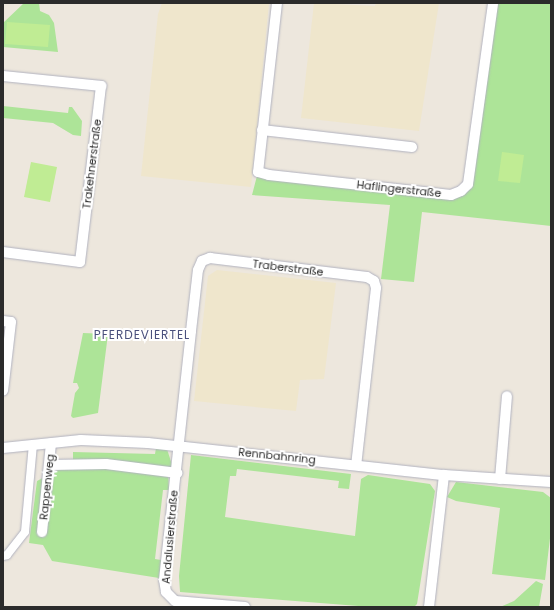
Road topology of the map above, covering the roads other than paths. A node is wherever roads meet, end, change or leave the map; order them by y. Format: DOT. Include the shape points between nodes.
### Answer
graph roads {
  1 [pos="277,3"];
  2 [pos="493,3"];
  3 [pos="3,76"];
  4 [pos="262,130"];
  5 [pos="412,147"];
  6 [pos="3,252"];
  7 [pos="3,321"];
  8 [pos="3,391"];
  9 [pos="506,396"];
  10 [pos="51,443"];
  11 [pos="33,444"];
  12 [pos="180,446"];
  13 [pos="3,448"];
  14 [pos="356,465"];
  15 [pos="50,466"];
  16 [pos="176,473"];
  17 [pos="444,475"];
  18 [pos="500,479"];
  19 [pos="551,482"];
  20 [pos="42,532"];
  21 [pos="3,556"];
  22 [pos="246,607"];
  23 [pos="429,607"];
  1 -- 4 [label="street, Haflingerstraße"];
  2 -- 4 [label="street, Haflingerstraße" via="468,184 461,191 451,195 258,172"];
  3 -- 6 [label="street, Trakehnerstraße" via="101,86 80,262"];
  4 -- 5 [label="street"];
  7 -- 8 [label="street" via="11,322"];
  9 -- 18 [label="street"];
  10 -- 11 [label="street, Rennbahnring"];
  10 -- 12 [label="street, Rennbahnring" via="101,440"];
  10 -- 15 [label="street, Rappenweg"];
  11 -- 13 [label="street, Rennbahnring"];
  11 -- 21 [label="street" via="25,532 7,555"];
  12 -- 14 [label="street, Rennbahnring"];
  12 -- 14 [label="street, Traberstraße" via="198,270 202,262 210,258 367,277 374,281 376,288"];
  12 -- 16 [label="street, Andalusierstraße"];
  14 -- 17 [label="street, Rennbahnring"];
  15 -- 16 [label="street" via="106,464"];
  15 -- 20 [label="street, Rappenweg"];
  16 -- 22 [label="street, Andalusierstraße" via="164,580 168,596 175,601"];
  17 -- 18 [label="street, Rennbahnring"];
  17 -- 23 [label="street"];
  18 -- 19 [label="street, Rennbahnring"];
}
